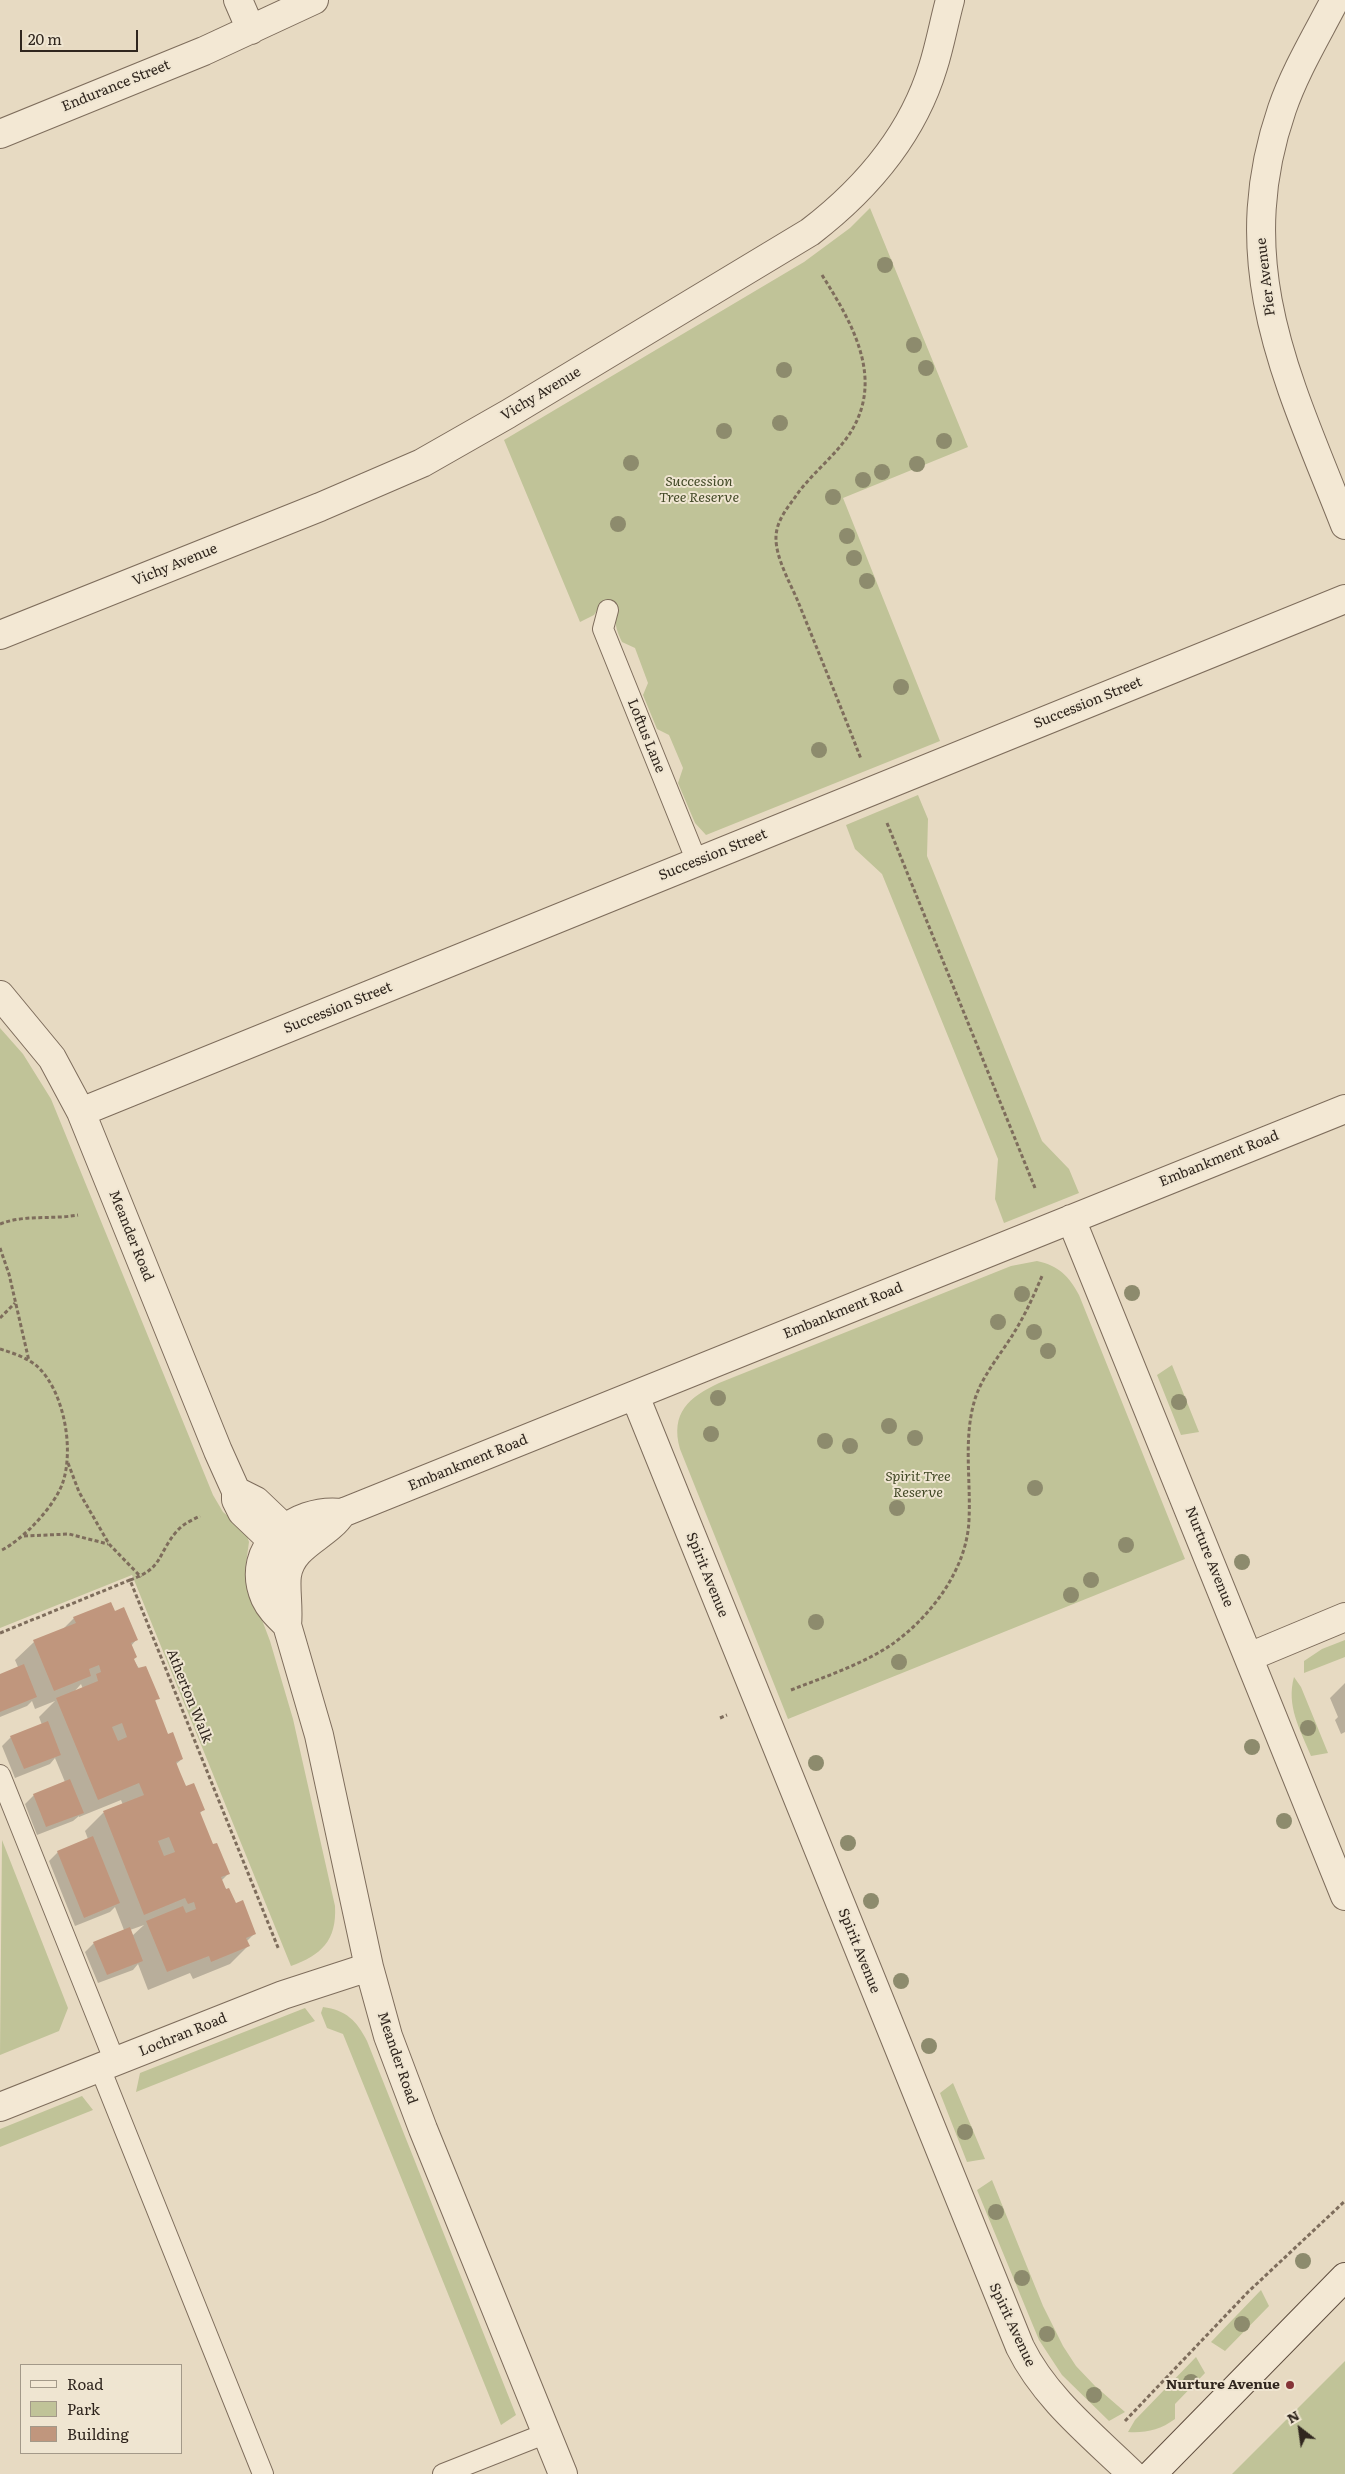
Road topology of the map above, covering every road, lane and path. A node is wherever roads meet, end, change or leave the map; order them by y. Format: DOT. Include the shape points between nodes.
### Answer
graph roads {
  1 [pos="238,0"];
  2 [pos="314,0"];
  3 [pos="950,0"];
  4 [pos="1335,0"];
  5 [pos="251,30"];
  6 [pos="0,134"];
  7 [pos="822,275"];
  8 [pos="1345,525"];
  9 [pos="1345,599"];
  10 [pos="608,610"];
  11 [pos="0,635"];
  12 [pos="874,790"];
  13 [pos="697,862"];
  14 [pos="0,995"];
  15 [pos="1345,1109"];
  16 [pos="81,1112"];
  17 [pos="1035,1188"];
  18 [pos="78,1215"];
  19 [pos="1071,1219"];
  20 [pos="0,1224"];
  21 [pos="0,1248"];
  22 [pos="1042,1276"];
  23 [pos="15,1303"];
  24 [pos="0,1318"];
  25 [pos="0,1349"];
  26 [pos="29,1361"];
  27 [pos="635,1396"];
  28 [pos="67,1462"];
  29 [pos="200,1516"];
  30 [pos="23,1536"];
  31 [pos="109,1544"];
  32 [pos="288,1544"];
  33 [pos="0,1552"];
  34 [pos="141,1577"];
  35 [pos="130,1580"];
  36 [pos="1345,1617"];
  37 [pos="0,1633"];
  38 [pos="1249,1657"];
  39 [pos="759,1703"];
  40 [pos="720,1718"];
  41 [pos="0,1775"];
  42 [pos="1345,1896"];
  43 [pos="279,1950"];
  44 [pos="369,1967"];
  45 [pos="107,2065"];
  46 [pos="0,2107"];
  47 [pos="1345,2201"];
  48 [pos="1345,2277"];
  49 [pos="547,2433"];
  50 [pos="1102,2445"];
  51 [pos="262,2474"];
  52 [pos="443,2474"];
  53 [pos="563,2474"];
  54 [pos="1132,2474"];
  55 [pos="1152,2474"];
  1 -- 5 [label="street"];
  2 -- 5 [label="street, Endurance Street"];
  3 -- 11 [label="street, Vichy Avenue" via="933,67 906,130 887,158 841,209 810,232 422,463"];
  4 -- 8 [label="street, Pier Avenue" via="1282,107 1265,172 1260,253 1264,292 1274,336"];
  5 -- 6 [label="street, Endurance Street"];
  7 -- 12 [label="path" via="849,320 862,354 865,401 845,441 783,513 776,537 785,570"];
  9 -- 12 [label="street, Succession Street"];
  10 -- 13 [label="lane, Loftus Lane" via="602,629"];
  12 -- 13 [label="street, Succession Street"];
  12 -- 17 [label="path"];
  13 -- 16 [label="street, Succession Street"];
  14 -- 16 [label="street, Meander Road" via="52,1058"];
  15 -- 19 [label="street, Embankment Road"];
  16 -- 32 [label="street, Meander Road" via="236,1490 236,1500 242,1512"];
  18 -- 20 [label="path" via="62,1218 32,1216"];
  19 -- 27 [label="street, Embankment Road"];
  19 -- 38 [label="street, Nurture Avenue"];
  21 -- 23 [label="path"];
  22 -- 39 [label="path" via="1028,1308 975,1400 969,1436 968,1537 952,1578 918,1621 890,1645 848,1667"];
  23 -- 24 [label="path"];
  23 -- 26 [label="path"];
  25 -- 26 [label="path"];
  26 -- 28 [label="path" via="53,1387 65,1428"];
  27 -- 32 [label="street, Embankment Road" via="342,1513 335,1525"];
  27 -- 39 [label="street, Spirit Avenue"];
  28 -- 30 [label="path" via="63,1483 55,1498"];
  28 -- 31 [label="path" via="79,1492"];
  29 -- 34 [label="path" via="178,1530 156,1566"];
  30 -- 31 [label="path" via="69,1534"];
  30 -- 33 [label="path"];
  31 -- 34 [label="path"];
  32 -- 44 [label="street, Meander Road" via="266,1549 260,1564 260,1579 265,1598 287,1625 308,1689"];
  34 -- 35 [label="path"];
  35 -- 37 [label="path"];
  35 -- 43 [label="path, Atherton Walk"];
  36 -- 38 [label="street"];
  38 -- 42 [label="street, Nurture Avenue"];
  39 -- 40 [label="path"];
  39 -- 50 [label="street, Spirit Avenue" via="1020,2347 1054,2397"];
  41 -- 45 [label="lane"];
  44 -- 45 [label="street, Lochran Road" via="283,1995"];
  44 -- 49 [label="street, Meander Road" via="402,2077"];
  45 -- 46 [label="street, Lochran Road"];
  45 -- 51 [label="lane"];
  47 -- 50 [label="path" via="1248,2292"];
  48 -- 55 [label="street"];
  49 -- 52 [label="lane"];
  49 -- 53 [label="street, Meander Road"];
  50 -- 54 [label="street, Spirit Avenue"];
}
